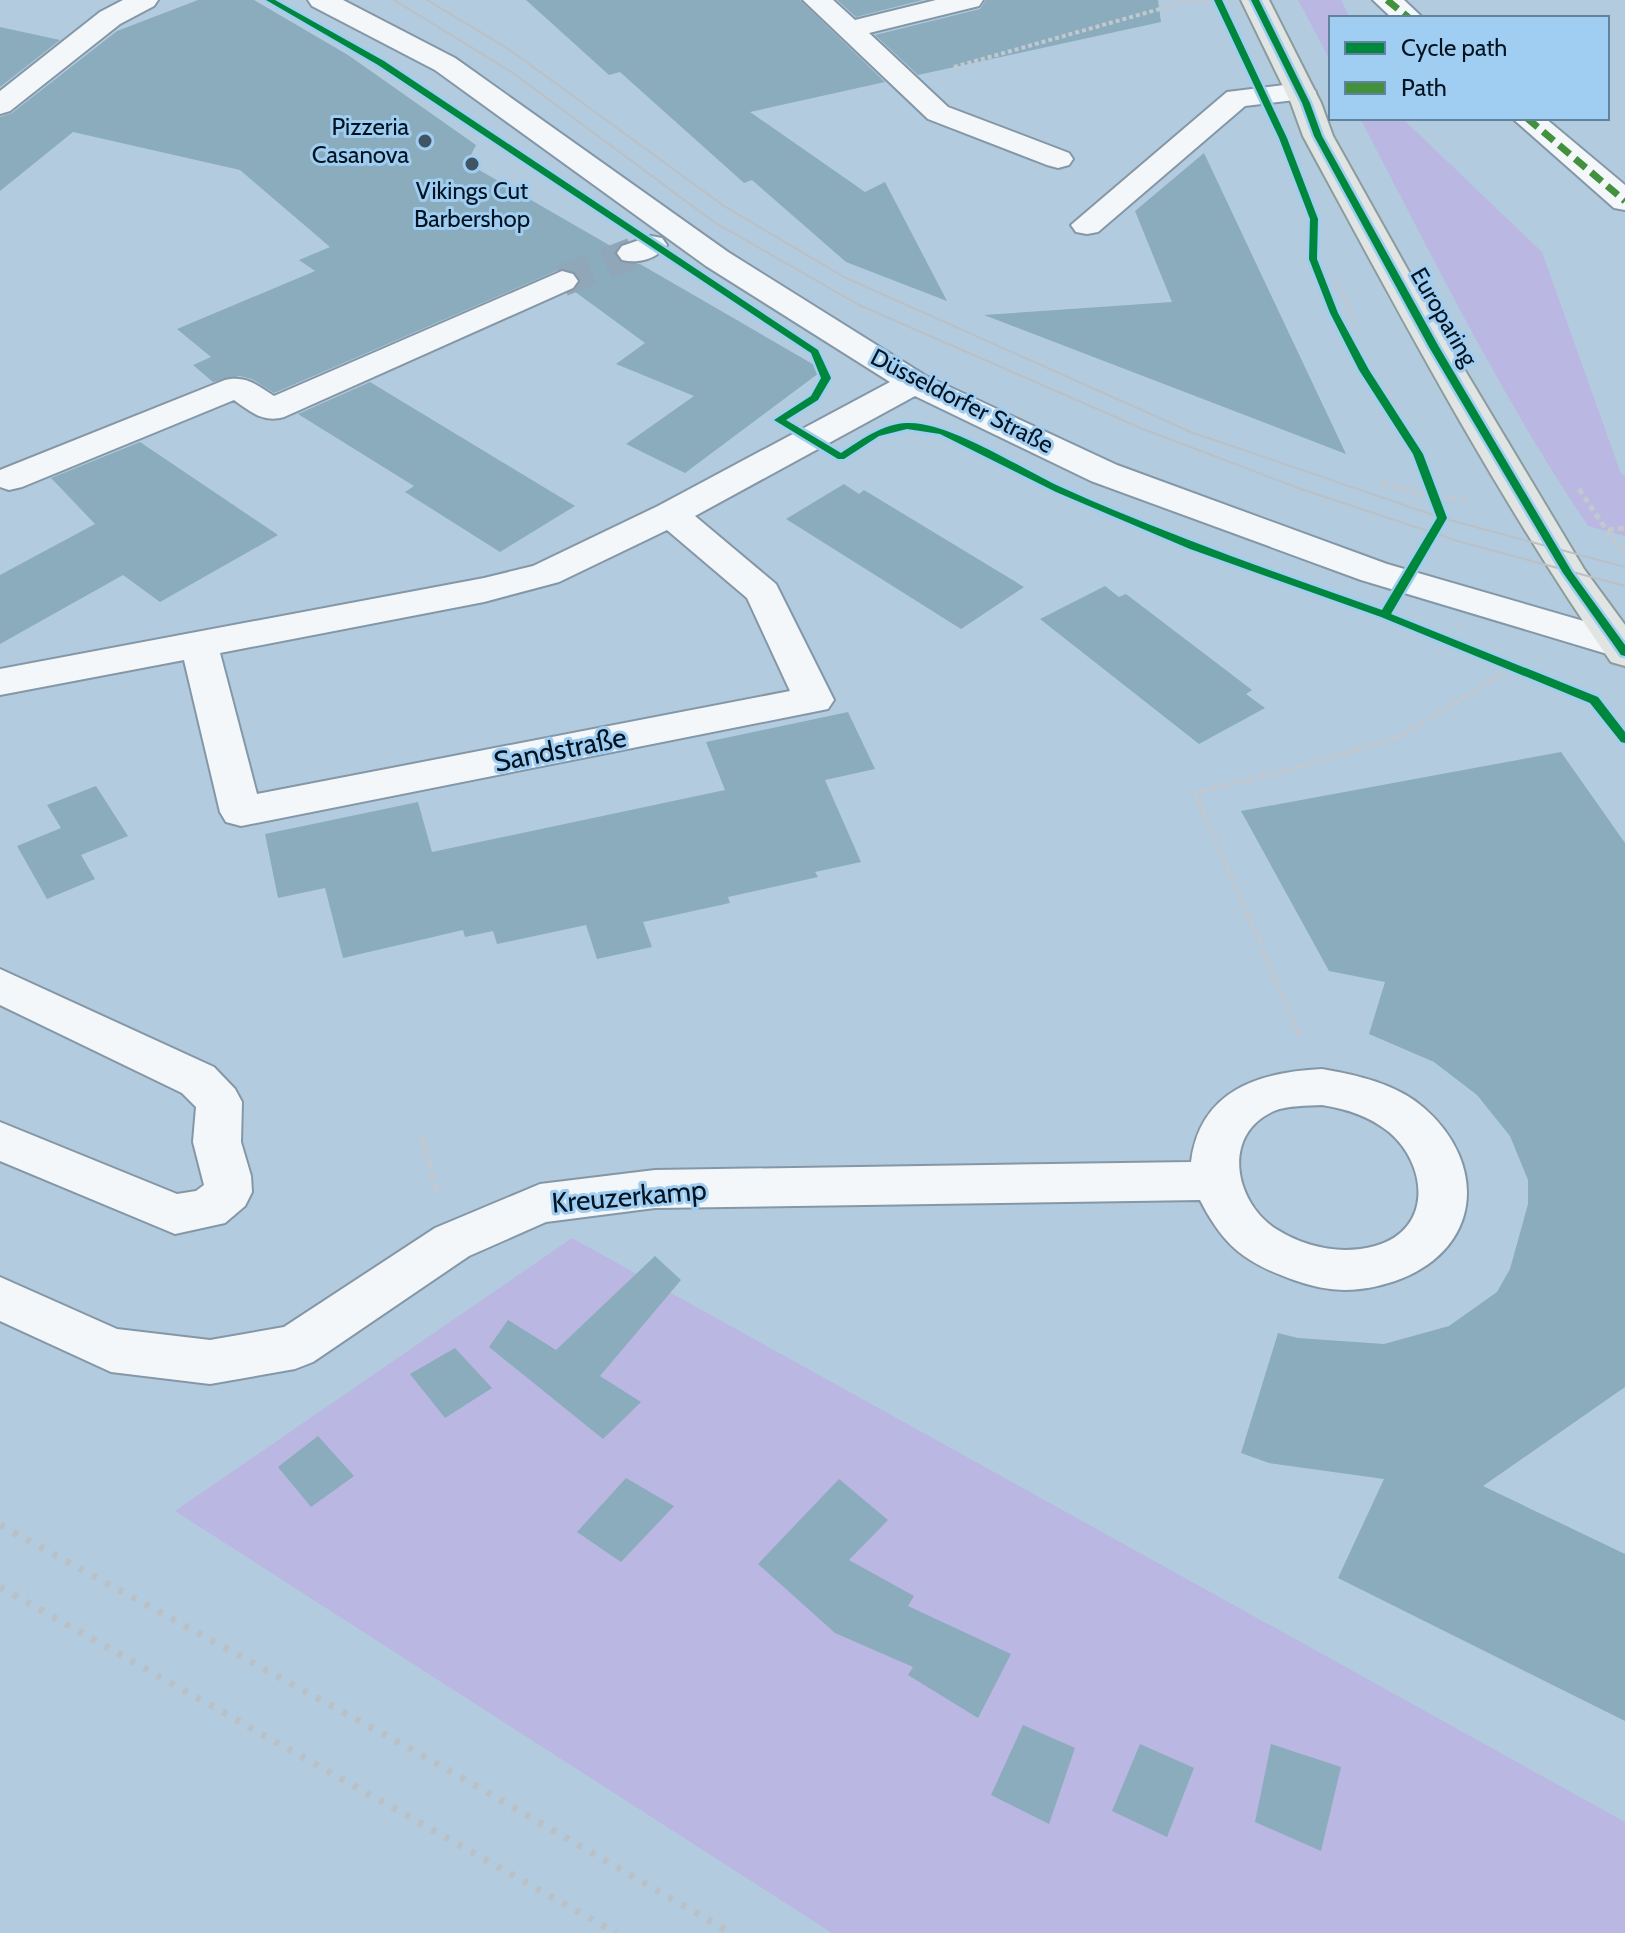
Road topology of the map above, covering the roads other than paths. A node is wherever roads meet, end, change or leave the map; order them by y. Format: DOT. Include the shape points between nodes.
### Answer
graph roads {
  1 [pos="144,0"];
  2 [pos="322,0"];
  3 [pos="817,0"];
  4 [pos="969,0"];
  5 [pos="1255,0"];
  6 [pos="1387,0"];
  7 [pos="1407,16"];
  8 [pos="848,30"];
  9 [pos="1301,92"];
  10 [pos="0,105"];
  11 [pos="1529,120"];
  12 [pos="1058,159"];
  13 [pos="1625,201"];
  14 [pos="1087,225"];
  15 [pos="562,281"];
  16 [pos="914,383"];
  17 [pos="9,479"];
  18 [pos="671,514"];
  19 [pos="199,644"];
  20 [pos="1623,647"];
  21 [pos="0,682"];
  22 [pos="0,986"];
  23 [pos="0,1141"];
  24 [pos="1214,1181"];
  25 [pos="0,1298"];
  1 -- 10 [label="street" via="110,18"];
  2 -- 16 [label="street, Düsseldorfer Straße" via="445,64 717,259"];
  3 -- 8 [label="street"];
  4 -- 8 [label="street"];
  5 -- 9 [label="main road, Europaring"];
  6 -- 7 [label="street"];
  8 -- 12 [label="street" via="938,113"];
  9 -- 14 [label="street" via="1237,98"];
  9 -- 20 [label="main road, Europaring" via="1318,136 1434,347 1568,573"];
  11 -- 13 [label="street"];
  15 -- 17 [label="street" via="272,410 237,387"];
  16 -- 18 [label="street"];
  16 -- 20 [label="street, Düsseldorfer Straße" via="1104,473 1374,572"];
  18 -- 19 [label="street" via="546,574"];
  18 -- 19 [label="street, Sandstraße" via="763,592 814,700 241,812"];
  19 -- 21 [label="street"];
  22 -- 23 [label="street" via="198,1080 219,1102 217,1142 228,1192 208,1209 175,1214"];
  24 -- 24 [label="street" via="1215,1151 1226,1124 1248,1103 1288,1088 1322,1087 1355,1092 1392,1109 1417,1130 1444,1179 1441,1214 1428,1237 1404,1257 1356,1271 1313,1267 1257,1242 1225,1207"];
  24 -- 25 [label="street, Kreuzerkamp" via="667,1189 540,1203 452,1242 295,1347 210,1362 111,1350"];
}
